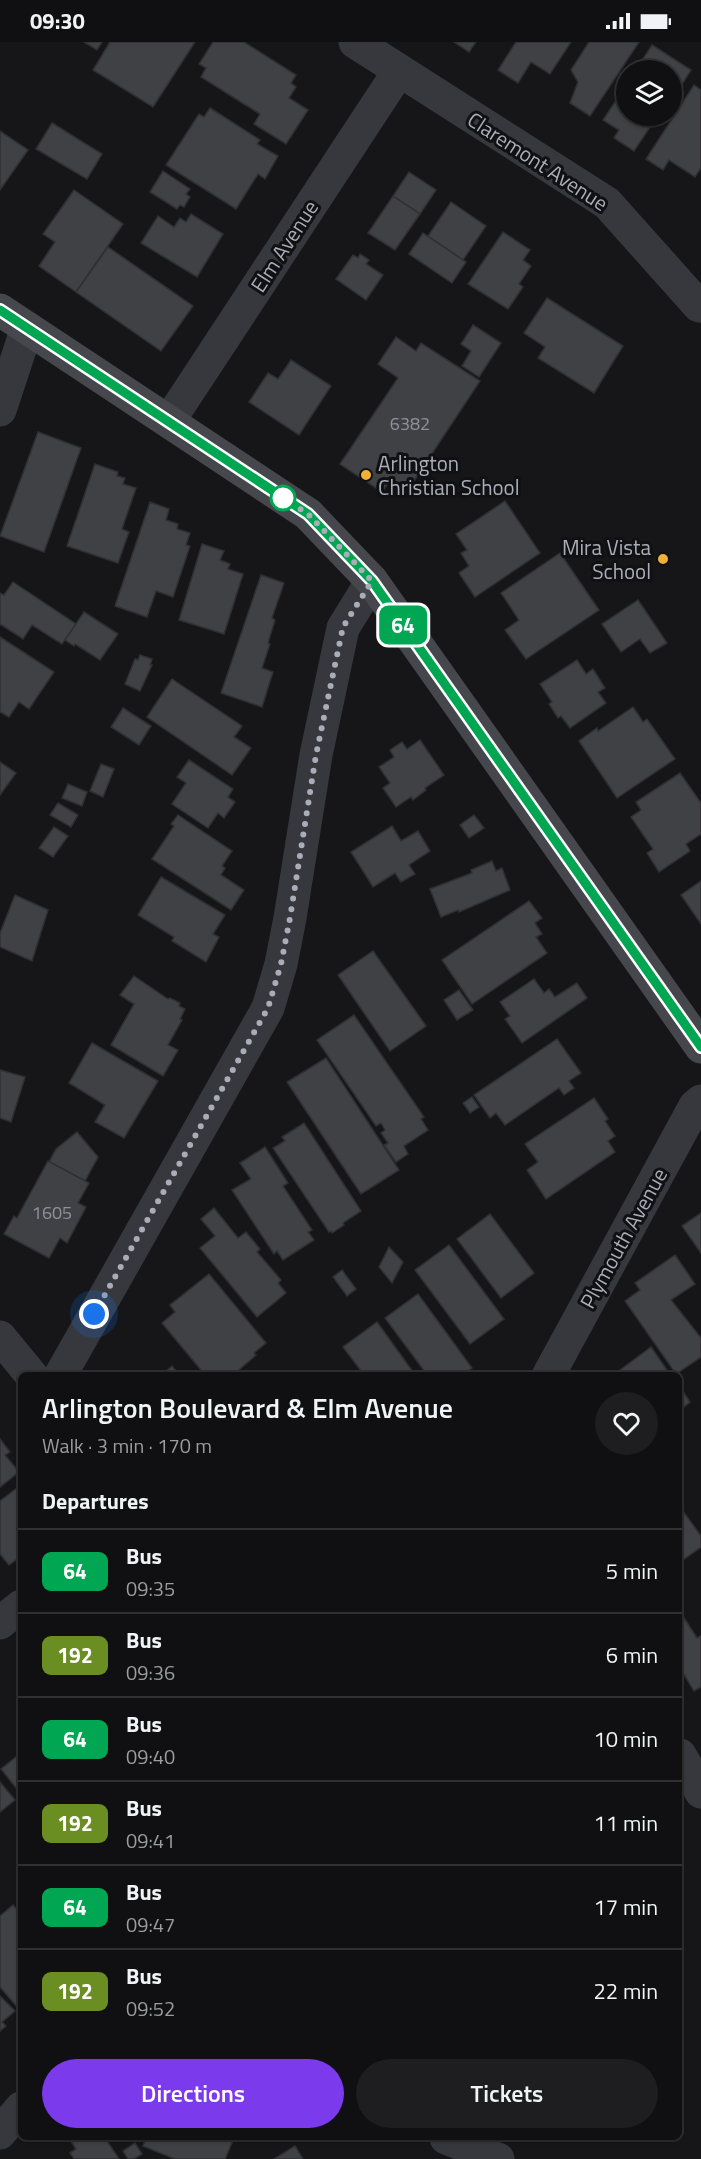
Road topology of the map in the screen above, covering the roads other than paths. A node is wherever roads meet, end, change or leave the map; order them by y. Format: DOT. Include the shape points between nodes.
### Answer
graph roads {
  1 [pos="355,42"];
  2 [pos="399,71"];
  3 [pos="699,306"];
  4 [pos="0,310"];
  5 [pos="27,328"];
  6 [pos="0,410"];
  7 [pos="169,421"];
  8 [pos="372,581"];
  9 [pos="701,1047"];
  10 [pos="701,1101"];
  11 [pos="0,1337"];
  12 [pos="29,1372"];
  13 [pos="62,1372"];
  14 [pos="550,1372"];
  15 [pos="18,1608"];
  16 [pos="0,1623"];
  17 [pos="18,2112"];
  18 [pos="0,2133"];
  19 [pos="451,2140"];
  20 [pos="498,2159"];
  1 -- 2 [label="street, Claremont Avenue"];
  2 -- 3 [label="street, Claremont Avenue" via="607,203"];
  2 -- 7 [label="street, Elm Avenue"];
  4 -- 5 [label="main road"];
  5 -- 6 [label="street"];
  5 -- 7 [label="main road"];
  7 -- 8 [label="main road" via="308,514"];
  8 -- 9 [label="main road"];
  8 -- 13 [label="street" via="343,627 316,755 281,964 268,1008"];
  10 -- 14 [label="street, Plymouth Avenue"];
  11 -- 12 [label="street"];
  15 -- 16 [label="street"];
  17 -- 18 [label="street"];
  19 -- 20 [label="street"];
}
